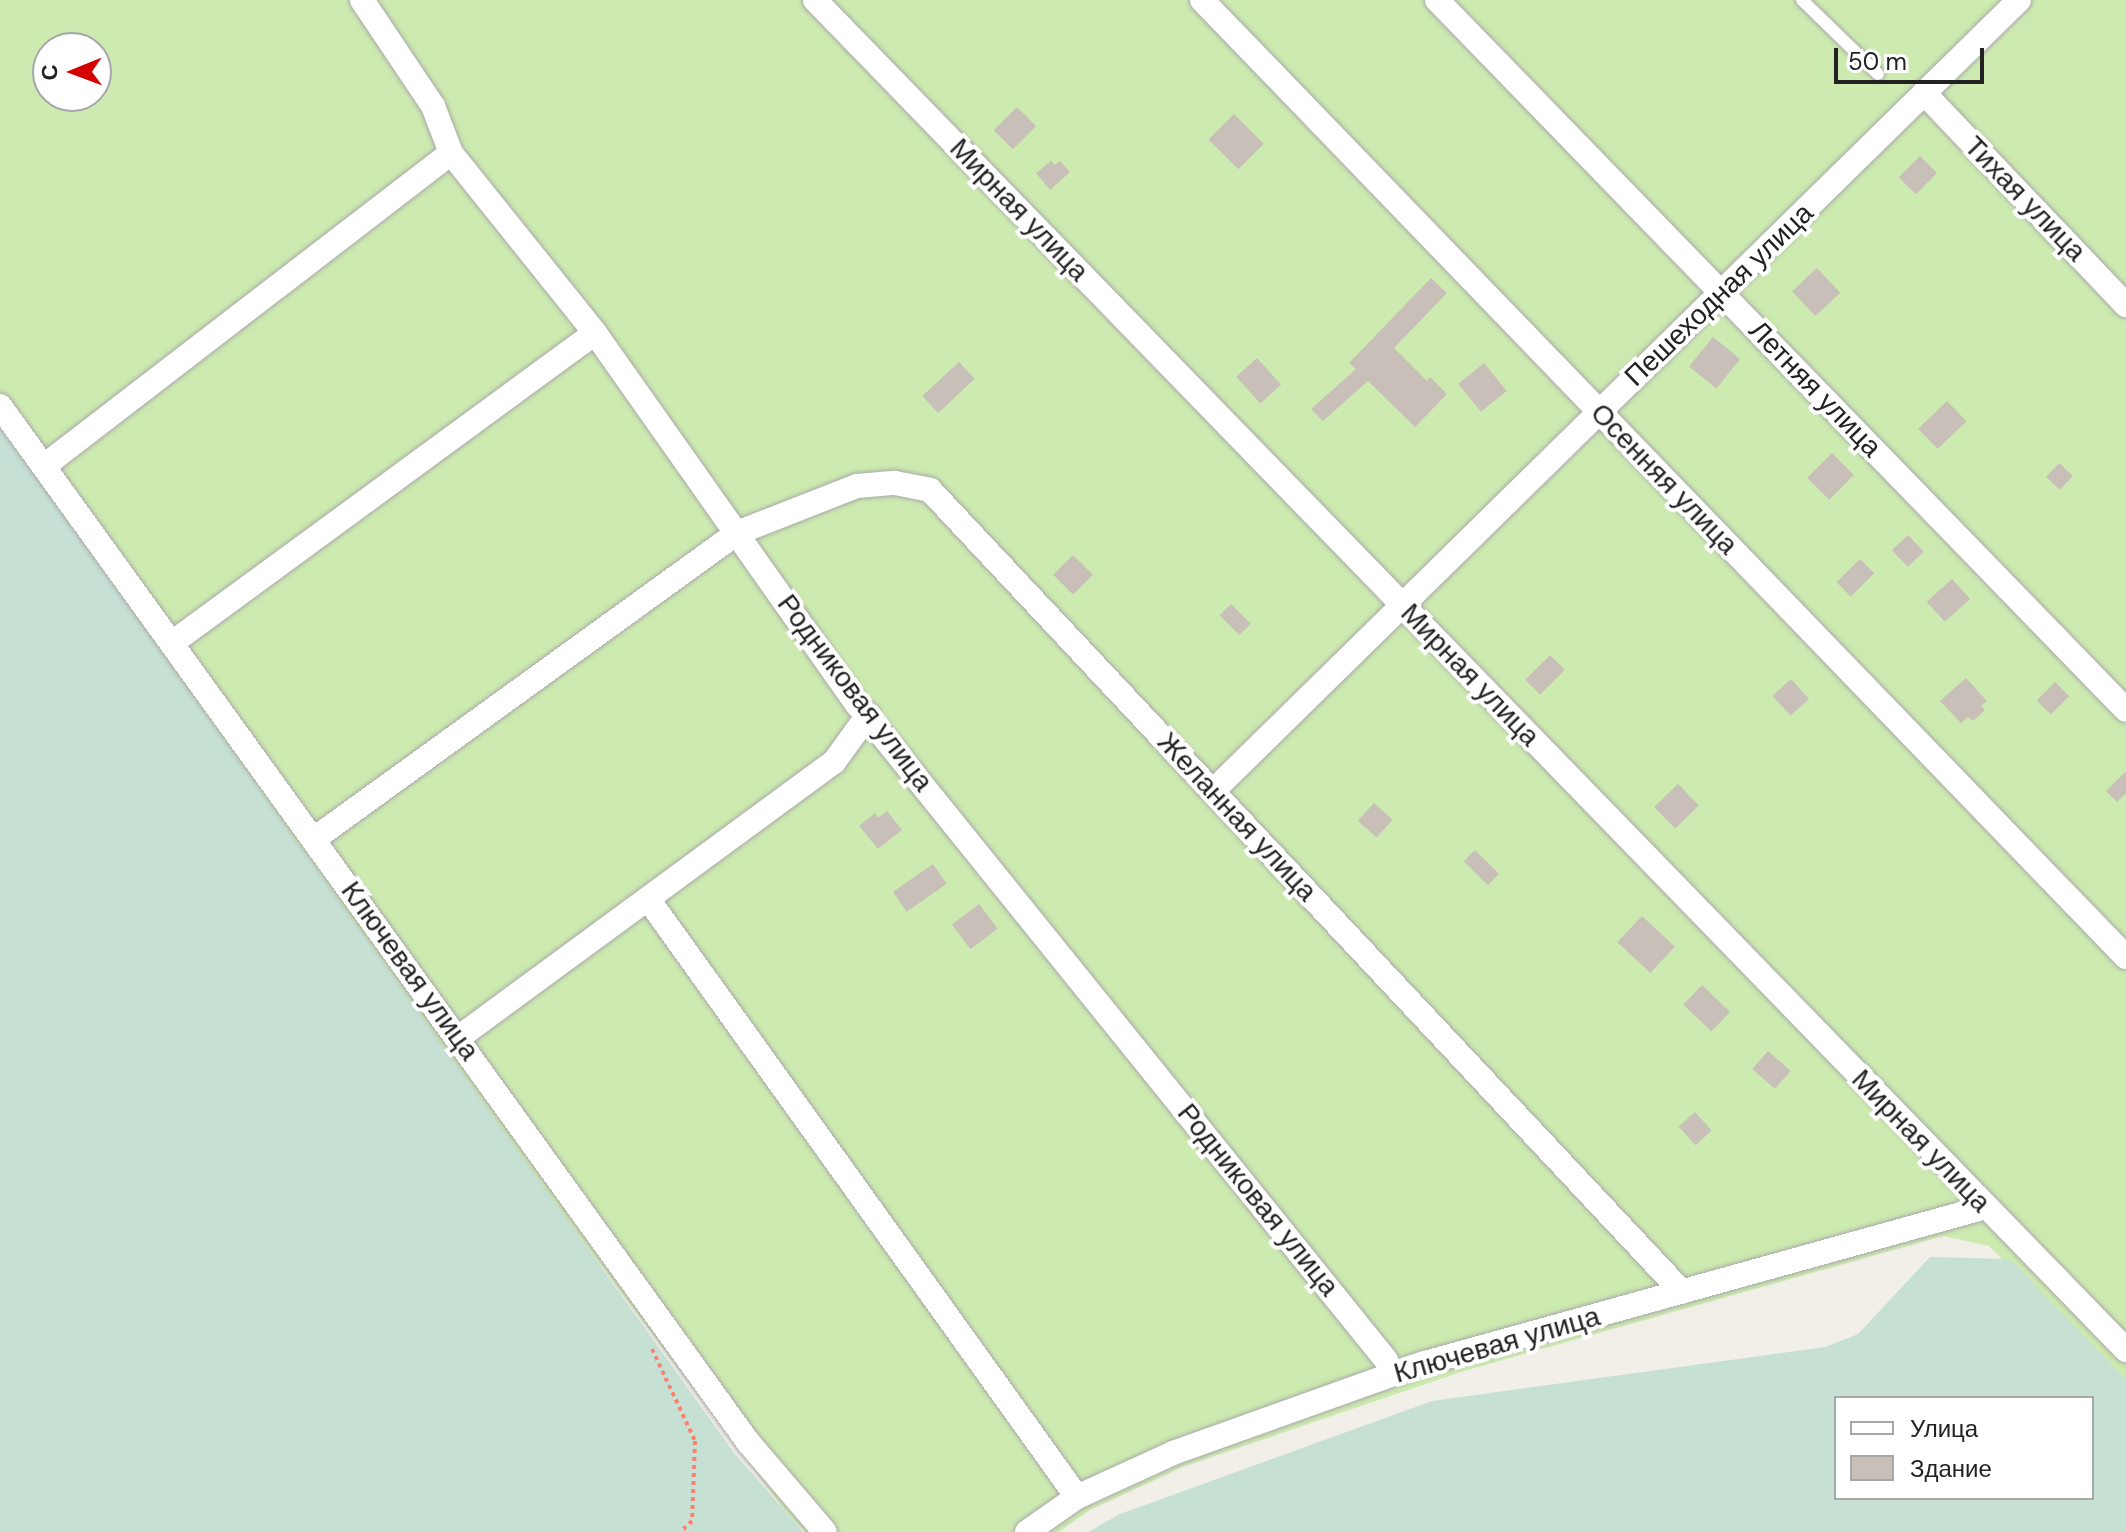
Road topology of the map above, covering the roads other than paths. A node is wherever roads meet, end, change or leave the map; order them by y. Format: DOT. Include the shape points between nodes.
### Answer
graph roads {
  1 [pos="362,0"];
  2 [pos="815,0"];
  3 [pos="1202,0"];
  4 [pos="1437,0"];
  5 [pos="1802,0"];
  6 [pos="2019,0"];
  7 [pos="1878,74"];
  8 [pos="1924,93"];
  9 [pos="451,153"];
  10 [pos="1721,293"];
  11 [pos="2126,305"];
  12 [pos="595,333"];
  13 [pos="0,406"];
  14 [pos="1599,412"];
  15 [pos="44,466"];
  16 [pos="737,533"];
  17 [pos="1402,606"];
  18 [pos="172,643"];
  19 [pos="2126,710"];
  20 [pos="868,715"];
  21 [pos="1213,791"];
  22 [pos="314,839"];
  23 [pos="648,899"];
  24 [pos="2126,957"];
  25 [pos="458,1038"];
  26 [pos="1986,1207"];
  27 [pos="1682,1292"];
  28 [pos="2126,1350"];
  29 [pos="1386,1360"];
  30 [pos="1077,1497"];
  31 [pos="825,1532"];
  32 [pos="1027,1532"];
  1 -- 9 [label="street, Родниковая улица" via="433,106"];
  2 -- 17 [label="street, Мирная улица"];
  3 -- 14 [label="street, Осенняя улица"];
  4 -- 10 [label="street, Летняя улица"];
  5 -- 7 [label="lane"];
  6 -- 8 [label="street, Пешеходная улица"];
  8 -- 10 [label="street, Пешеходная улица"];
  8 -- 11 [label="street, Тихая улица"];
  9 -- 12 [label="street, Родниковая улица"];
  9 -- 15 [label="street"];
  10 -- 14 [label="street, Пешеходная улица"];
  10 -- 19 [label="street, Летняя улица"];
  12 -- 16 [label="street, Родниковая улица"];
  12 -- 18 [label="street"];
  13 -- 15 [label="street, Ключевая улица"];
  14 -- 17 [label="street, Пешеходная улица"];
  14 -- 24 [label="street, Осенняя улица"];
  15 -- 18 [label="street, Ключевая улица"];
  16 -- 20 [label="street, Родниковая улица"];
  16 -- 21 [label="street, Желанная улица" via="857,486 895,483 930,490"];
  16 -- 22 [label="street, Желанная улица"];
  17 -- 21 [label="street, Пешеходная улица"];
  17 -- 26 [label="street, Мирная улица"];
  18 -- 22 [label="street, Ключевая улица"];
  20 -- 23 [label="street" via="834,762"];
  20 -- 29 [label="street, Родниковая улица"];
  21 -- 27 [label="street, Желанная улица"];
  22 -- 25 [label="street, Ключевая улица"];
  23 -- 25 [label="street"];
  23 -- 30 [label="street"];
  25 -- 31 [label="street, Ключевая улица" via="748,1442"];
  26 -- 27 [label="street, Ключевая улица"];
  26 -- 28 [label="street, Мирная улица"];
  27 -- 30 [label="street, Ключевая улица" via="1425,1363 1173,1453"];
  30 -- 32 [label="street, Ключевая улица"];
}
